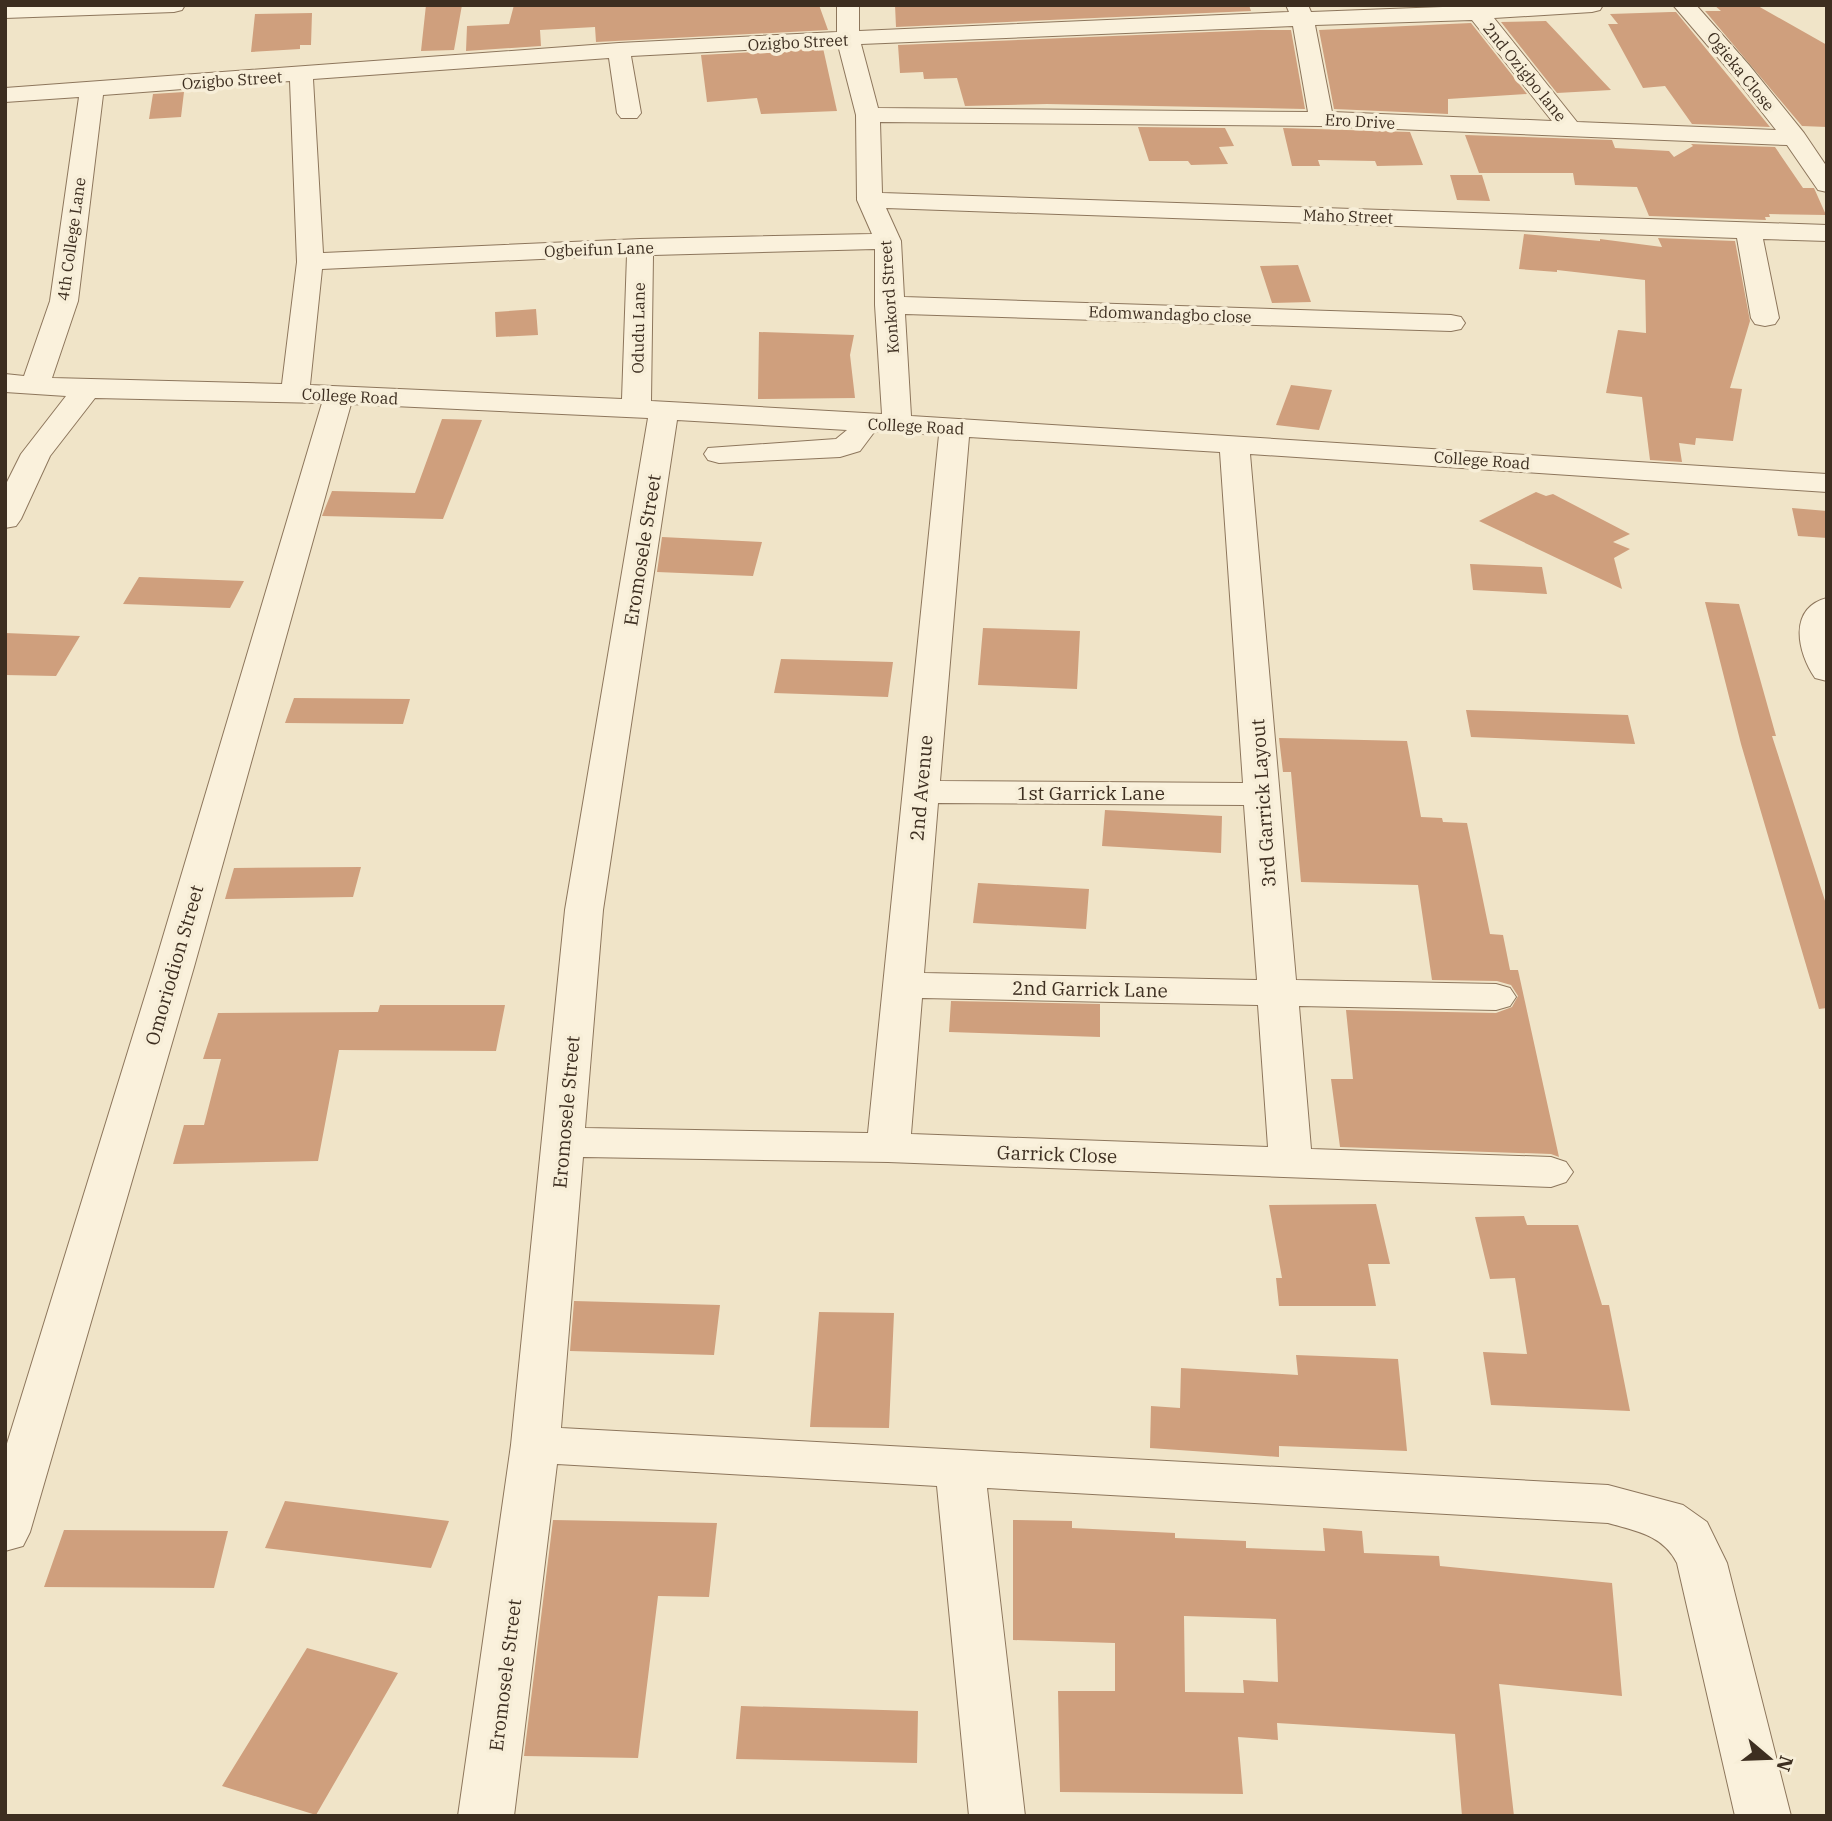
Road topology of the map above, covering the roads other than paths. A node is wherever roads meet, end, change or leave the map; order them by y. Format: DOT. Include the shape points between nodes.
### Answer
graph roads {
  1 [pos="174,5"];
  2 [pos="848,5"];
  3 [pos="1592,5"];
  4 [pos="1684,5"];
  5 [pos="5,11"];
  6 [pos="1300,11"];
  7 [pos="1478,13"];
  8 [pos="1102,15"];
  9 [pos="848,39"];
  10 [pos="619,50"];
  11 [pos="301,75"];
  12 [pos="92,90"];
  13 [pos="5,95"];
  14 [pos="629,113"];
  15 [pos="868,115"];
  16 [pos="1321,119"];
  17 [pos="1572,131"];
  18 [pos="1795,138"];
  19 [pos="1827,185"];
  20 [pos="870,200"];
  21 [pos="1749,230"];
  22 [pos="1827,233"];
  23 [pos="888,241"];
  24 [pos="640,247"];
  25 [pos="310,262"];
  26 [pos="889,305"];
  27 [pos="1765,318"];
  28 [pos="1451,323"];
  29 [pos="5,383"];
  30 [pos="36,384"];
  31 [pos="87,389"];
  32 [pos="295,393"];
  33 [pos="339,396"];
  34 [pos="650,410"];
  35 [pos="865,423"];
  36 [pos="897,425"];
  37 [pos="955,428"];
  38 [pos="1234,444"];
  39 [pos="719,454"];
  40 [pos="1827,483"];
  41 [pos="5,519"];
  42 [pos="1827,608"];
  43 [pos="1827,671"];
  44 [pos="921,792"];
  45 [pos="1262,794"];
  46 [pos="903,985"];
  47 [pos="1277,993"];
  48 [pos="1496,997"];
  49 [pos="563,1142"];
  50 [pos="888,1148"];
  51 [pos="1291,1163"];
  52 [pos="1551,1172"];
  53 [pos="535,1445"];
  54 [pos="960,1470"];
  55 [pos="5,1532"];
  56 [pos="486,1816"];
  57 [pos="997,1816"];
  58 [pos="1763,1816"];
  1 -- 5 [label="street"];
  2 -- 9 [label="street, Konkord Street"];
  3 -- 7 [label="street, Ozigbo Street"];
  4 -- 18 [label="street, Ogieka Close" via="1728,52"];
  6 -- 7 [label="street, Ozigbo Street"];
  6 -- 8 [label="street, Ozigbo Street"];
  6 -- 16 [label="street"];
  7 -- 17 [label="street, 2nd Ozigbo lane"];
  8 -- 9 [label="street, Ozigbo Street"];
  9 -- 10 [label="street, Ozigbo Street"];
  9 -- 15 [label="street, Konkord Street"];
  10 -- 11 [label="street, Ozigbo Street"];
  10 -- 14 [label="street"];
  11 -- 12 [label="street, Ozigbo Street"];
  11 -- 25 [label="street"];
  12 -- 13 [label="street, Ozigbo Street"];
  12 -- 30 [label="street, 4th College Lane" via="64,301"];
  15 -- 16 [label="street, Ero Drive"];
  15 -- 20 [label="street, Konkord Street"];
  16 -- 17 [label="street, Ero Drive"];
  17 -- 18 [label="street, Ero Drive"];
  18 -- 19 [label="street"];
  20 -- 21 [label="street, Maho Street"];
  20 -- 23 [label="street, Konkord Street"];
  21 -- 22 [label="street, Maho Street"];
  21 -- 27 [label="street"];
  23 -- 24 [label="street, Ogbeifun Lane"];
  23 -- 26 [label="street, Konkord Street"];
  24 -- 25 [label="street, Ogbeifun Lane"];
  24 -- 34 [label="street, Odudu Lane"];
  25 -- 32 [label="street"];
  26 -- 28 [label="street, Edomwandagbo close"];
  26 -- 36 [label="street, Konkord Street"];
  29 -- 30 [label="street, College Road"];
  30 -- 31 [label="street, College Road"];
  31 -- 32 [label="street, College Road"];
  31 -- 41 [label="street" via="36,454"];
  32 -- 33 [label="street, College Road"];
  33 -- 34 [label="street, College Road"];
  33 -- 55 [label="street, Omoriodion Street"];
  34 -- 35 [label="street, College Road"];
  34 -- 49 [label="street, Eromosele Street" via="584,910"];
  35 -- 36 [label="street, College Road"];
  35 -- 39 [label="street" via="851,445 840,448"];
  36 -- 37 [label="street, College Road"];
  37 -- 38 [label="street, College Road"];
  37 -- 44 [label="street, 2nd Avenue"];
  38 -- 40 [label="street, College Road"];
  38 -- 45 [label="street, 3rd Garrick Layout"];
  42 -- 43 [label="street" via="1817,617 1816,639"];
  44 -- 45 [label="street, 1st Garrick Lane"];
  44 -- 46 [label="street, 2nd Avenue"];
  45 -- 47 [label="street, 3rd Garrick Layout"];
  46 -- 47 [label="street, 2nd Garrick Lane"];
  46 -- 50 [label="street, 2nd Avenue"];
  47 -- 48 [label="street, 2nd Garrick Lane"];
  47 -- 51 [label="street, 3rd Garrick Layout"];
  49 -- 50 [label="street, Garrick Close"];
  49 -- 53 [label="street, Eromosele Street"];
  50 -- 51 [label="street, Garrick Close"];
  51 -- 52 [label="street, Garrick Close"];
  53 -- 54 [label="street"];
  53 -- 56 [label="street, Eromosele Street"];
  54 -- 57 [label="street"];
  54 -- 58 [label="street" via="1608,1504 1665,1519 1689,1536 1702,1563"];
}
